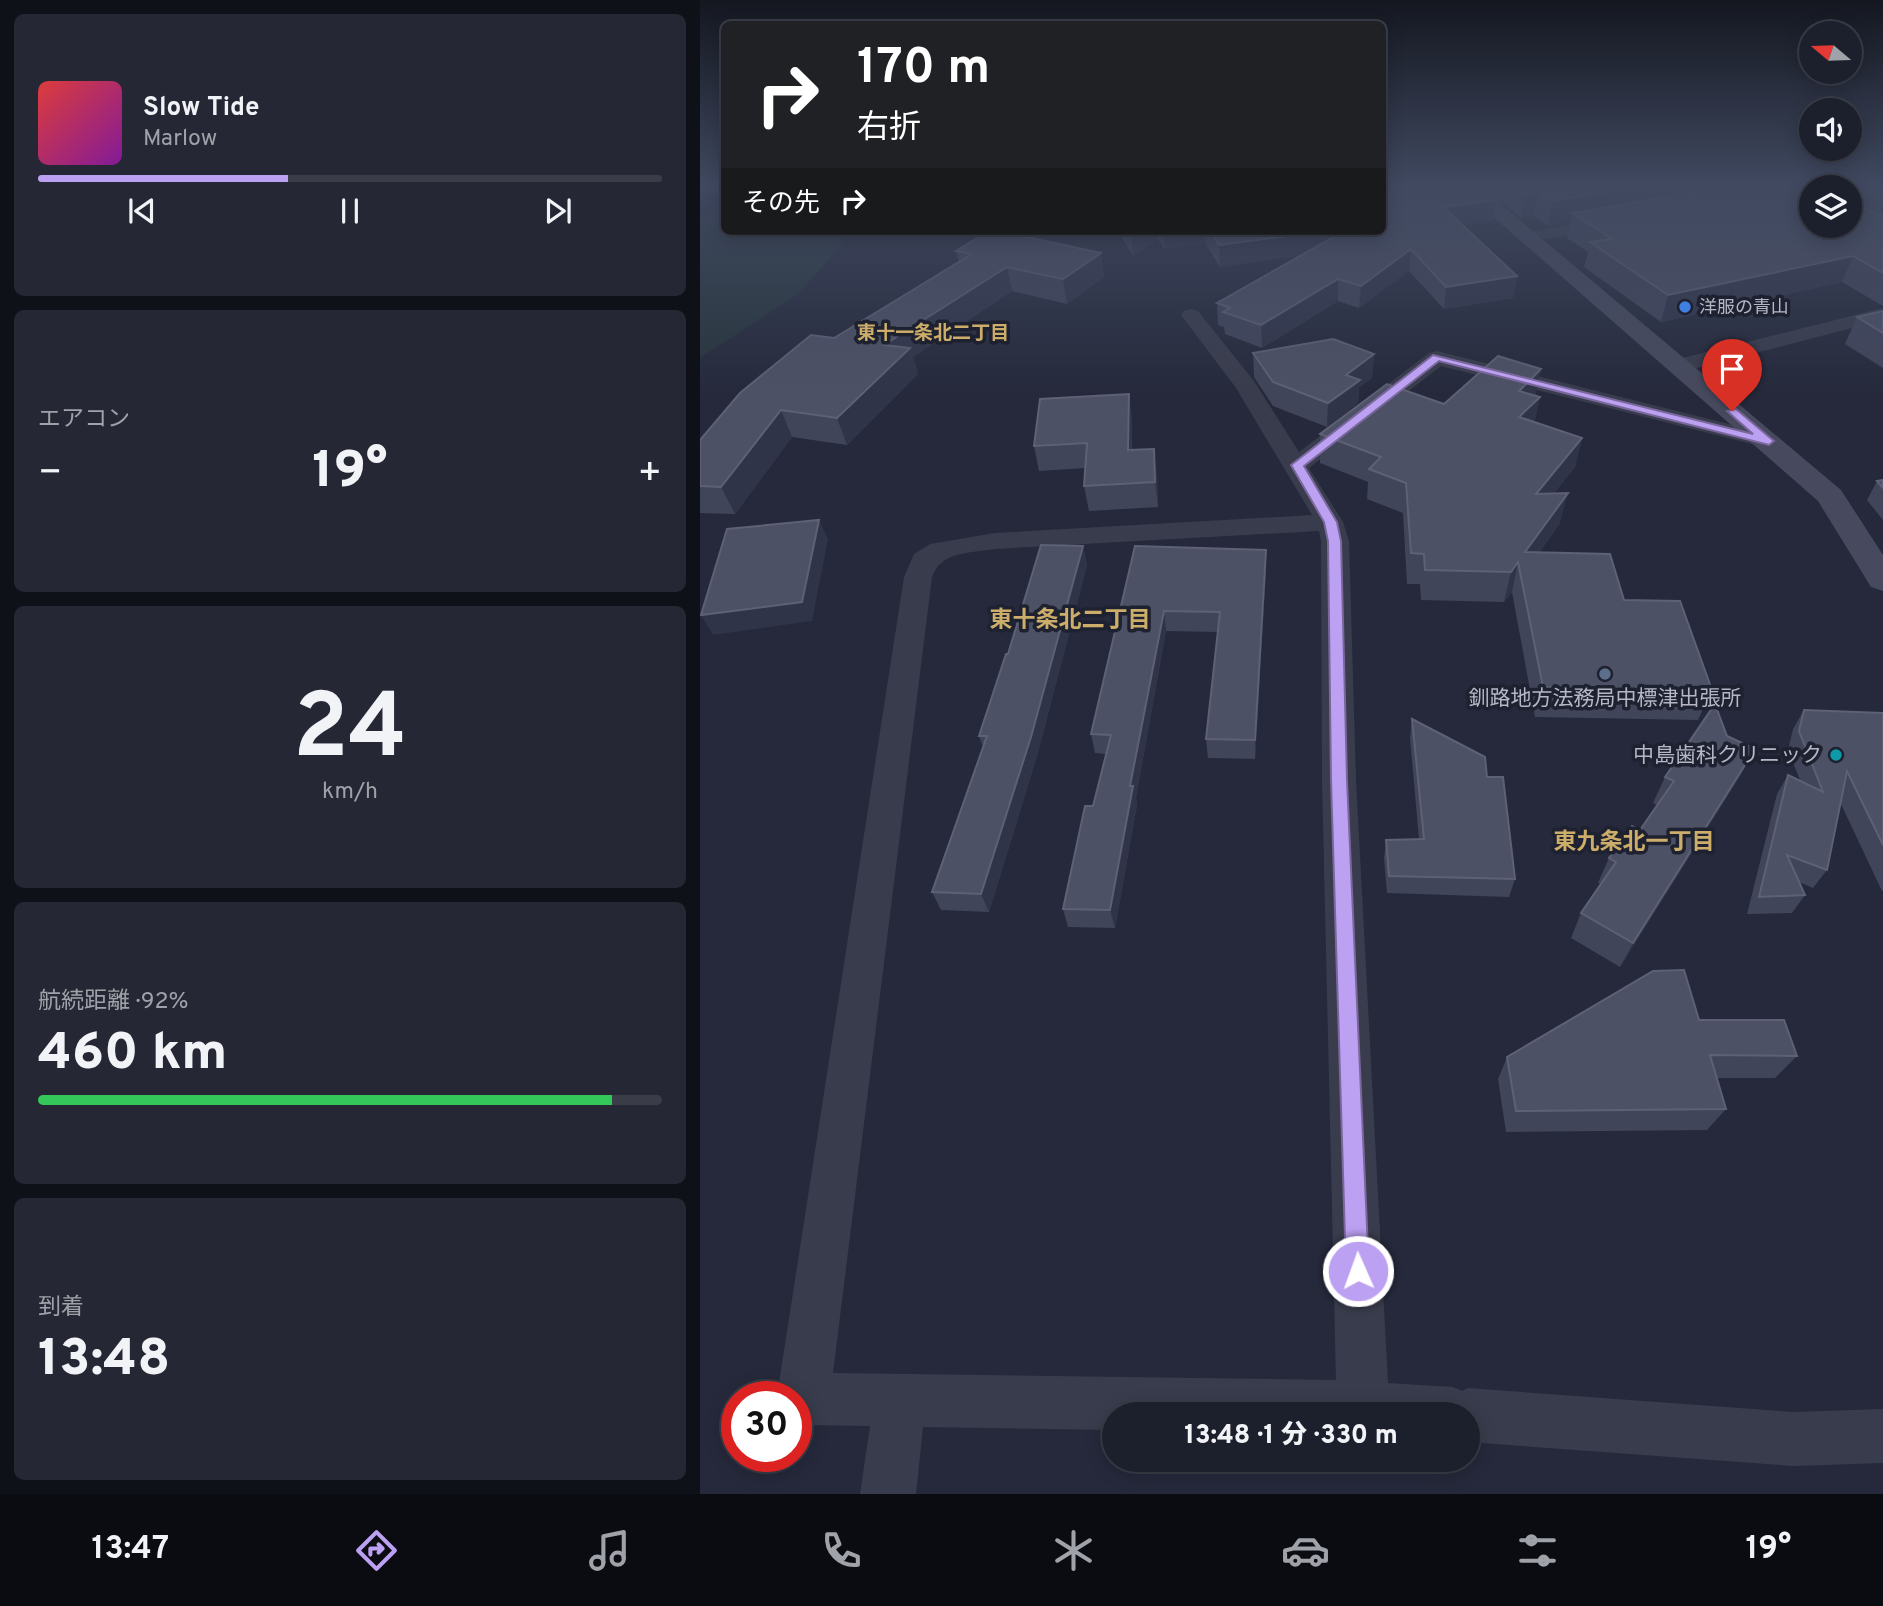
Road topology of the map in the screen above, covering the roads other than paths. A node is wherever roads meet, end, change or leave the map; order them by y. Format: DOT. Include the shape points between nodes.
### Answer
graph roads {
  1 [pos="1549,255"];
  2 [pos="1883,314"];
  3 [pos="1191,315"];
  4 [pos="1678,366"];
  5 [pos="1769,441"];
  6 [pos="1297,465"];
  7 [pos="1330,522"];
  8 [pos="1883,580"];
  9 [pos="901,1399"];
  10 [pos="1102,1402"];
  11 [pos="1363,1402"];
  12 [pos="1480,1416"];
  13 [pos="1883,1436"];
  14 [pos="888,1494"];
  1 -- 4 [label="main road"];
  2 -- 4 [label="street"];
  3 -- 6 [label="street" via="1246,386"];
  4 -- 5 [label="main road"];
  5 -- 6 [label="street" via="1437,358"];
  5 -- 8 [label="main road" via="1830,496"];
  6 -- 7 [label="street"];
  7 -- 9 [label="street" via="995,541 940,550 924,560 918,577 803,1399"];
  7 -- 11 [label="street" via="1337,578 1339,780"];
  9 -- 10 [label="street"];
  9 -- 14 [label="street"];
  12 -- 13 [label="street" via="1793,1439"];
}
